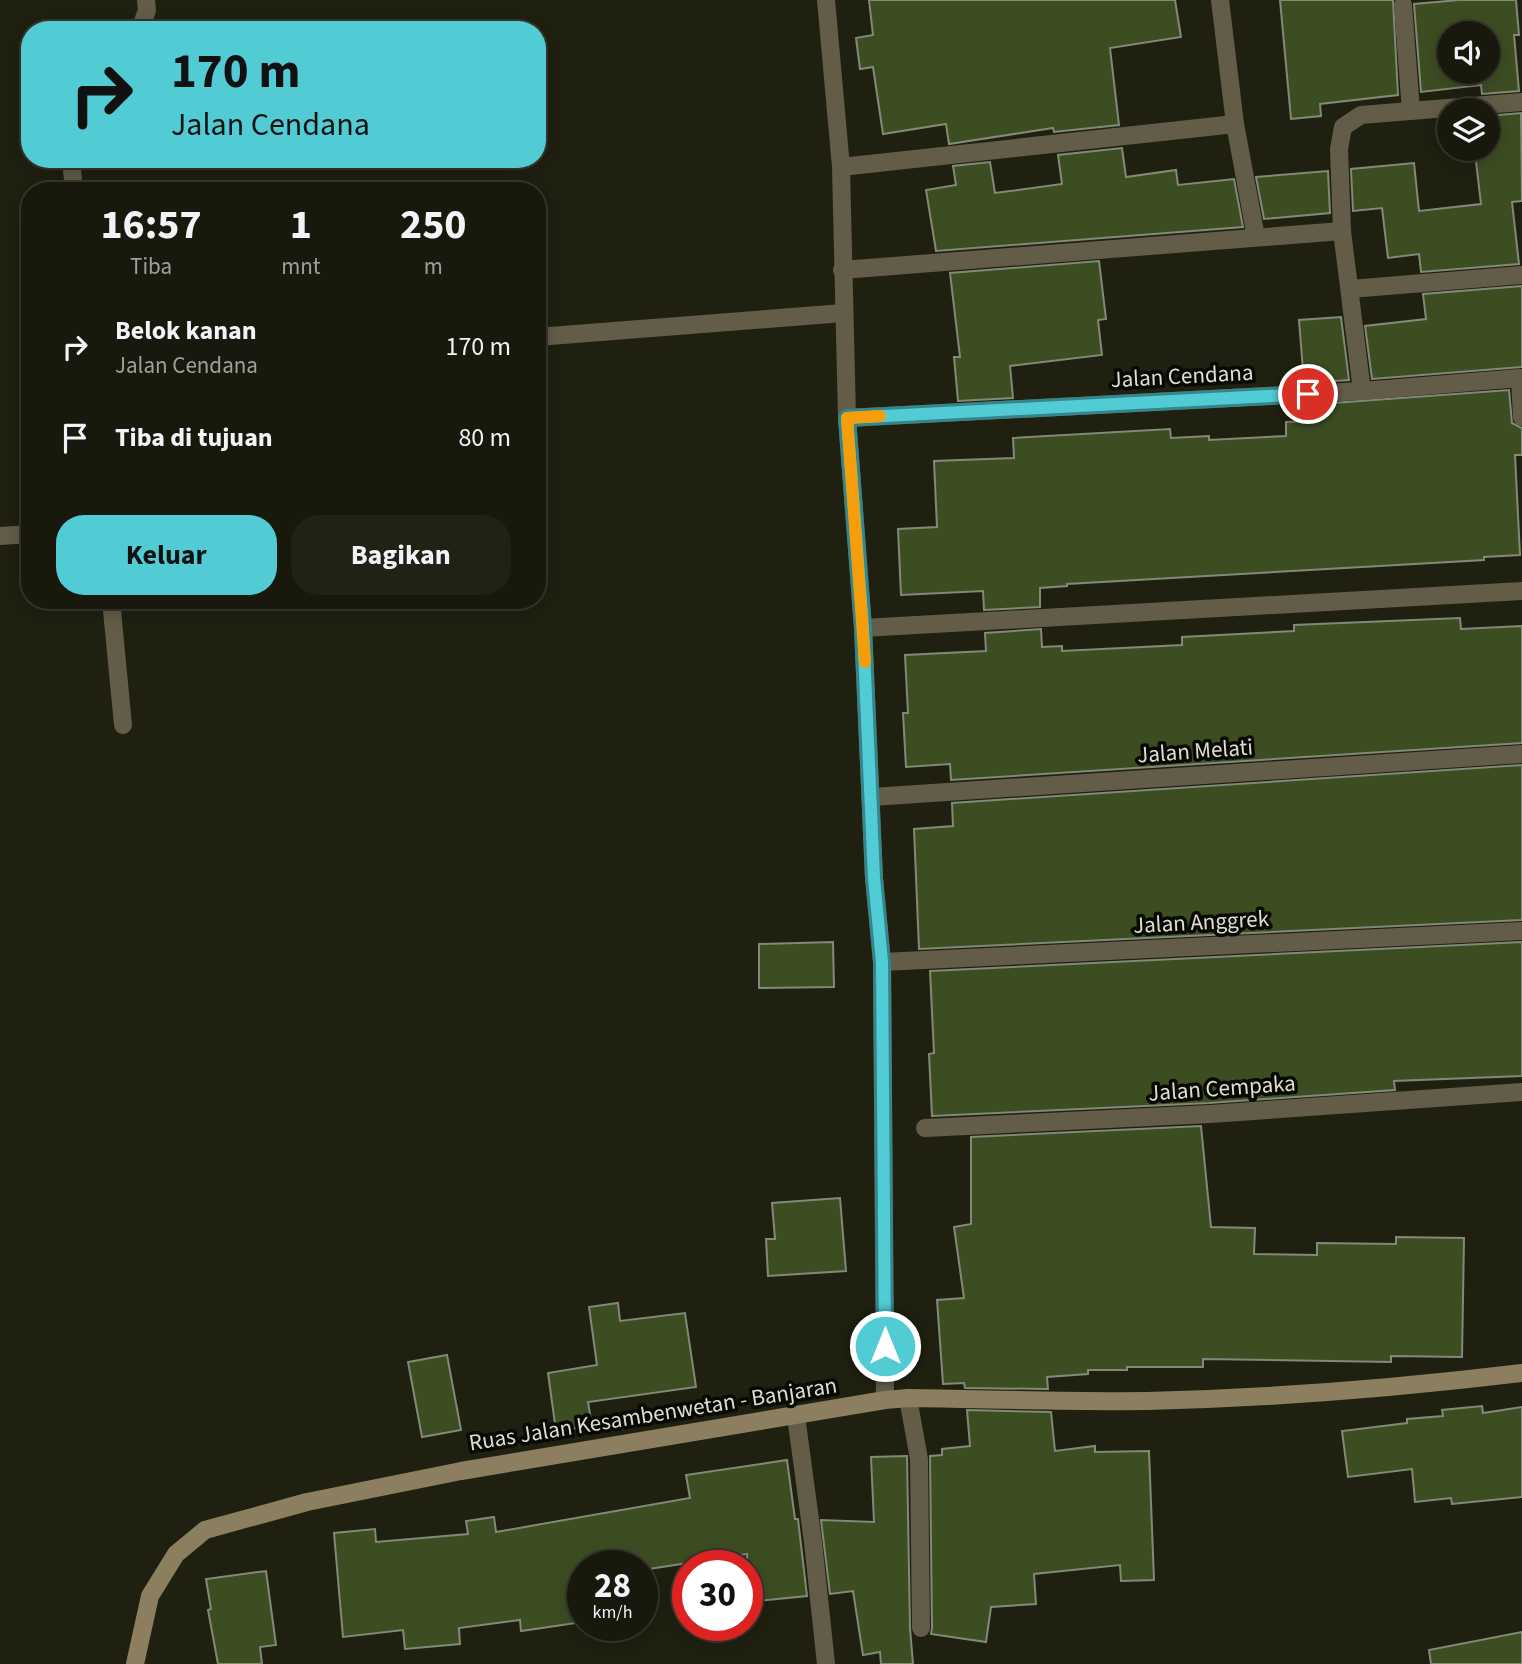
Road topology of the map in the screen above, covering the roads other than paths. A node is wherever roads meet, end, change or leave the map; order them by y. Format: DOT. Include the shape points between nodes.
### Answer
graph roads {
  1 [pos="146,0"];
  2 [pos="826,0"];
  3 [pos="1220,0"];
  4 [pos="1403,5"];
  5 [pos="143,21"];
  6 [pos="1522,102"];
  7 [pos="1411,111"];
  8 [pos="1235,124"];
  9 [pos="841,167"];
  10 [pos="1342,231"];
  11 [pos="1256,237"];
  12 [pos="842,270"];
  13 [pos="1522,275"];
  14 [pos="1350,289"];
  15 [pos="843,313"];
  16 [pos="546,336"];
  17 [pos="1521,378"];
  18 [pos="1362,391"];
  19 [pos="1522,417"];
  20 [pos="847,418"];
  21 [pos="21,535"];
  22 [pos="0,536"];
  23 [pos="1522,591"];
  24 [pos="112,609"];
  25 [pos="863,628"];
  26 [pos="123,725"];
  27 [pos="1522,754"];
  28 [pos="872,797"];
  29 [pos="1522,931"];
  30 [pos="882,962"];
  31 [pos="1522,1092"];
  32 [pos="925,1128"];
  33 [pos="1522,1373"];
  34 [pos="908,1398"];
  35 [pos="885,1400"];
  36 [pos="796,1416"];
  37 [pos="921,1628"];
  38 [pos="135,1664"];
  39 [pos="826,1664"];
  1 -- 5 [label="street"];
  2 -- 9 [label="street"];
  3 -- 8 [label="street"];
  4 -- 7 [label="street"];
  6 -- 7 [label="street"];
  7 -- 10 [label="street" via="1361,115 1343,127 1339,149"];
  8 -- 9 [label="street"];
  8 -- 11 [label="street"];
  9 -- 12 [label="street"];
  10 -- 11 [label="street"];
  10 -- 14 [label="street"];
  11 -- 12 [label="street"];
  12 -- 15 [label="street"];
  13 -- 14 [label="street"];
  14 -- 18 [label="street"];
  15 -- 16 [label="street"];
  15 -- 20 [label="street"];
  17 -- 18 [label="street, Jalan Cendana"];
  17 -- 19 [label="street"];
  18 -- 20 [label="street, Jalan Cendana"];
  20 -- 25 [label="street"];
  21 -- 22 [label="street"];
  23 -- 25 [label="street"];
  24 -- 26 [label="street"];
  25 -- 28 [label="street"];
  27 -- 28 [label="street, Jalan Melati"];
  28 -- 30 [label="street"];
  29 -- 30 [label="street, Jalan Anggrek"];
  30 -- 35 [label="street"];
  31 -- 32 [label="street, Jalan Cempaka"];
  33 -- 34 [label="main road, Ruas Jalan Kesambenwetan - Banjaran" via="1439,1383 1185,1399"];
  34 -- 35 [label="main road, Ruas Jalan Kesambenwetan - Banjaran"];
  34 -- 37 [label="street" via="919,1459"];
  35 -- 36 [label="main road, Ruas Jalan Kesambenwetan - Banjaran"];
  36 -- 38 [label="main road, Ruas Jalan Kesambenwetan - Banjaran" via="461,1471 307,1502 205,1530 176,1554 150,1596"];
  36 -- 39 [label="street"];
}
